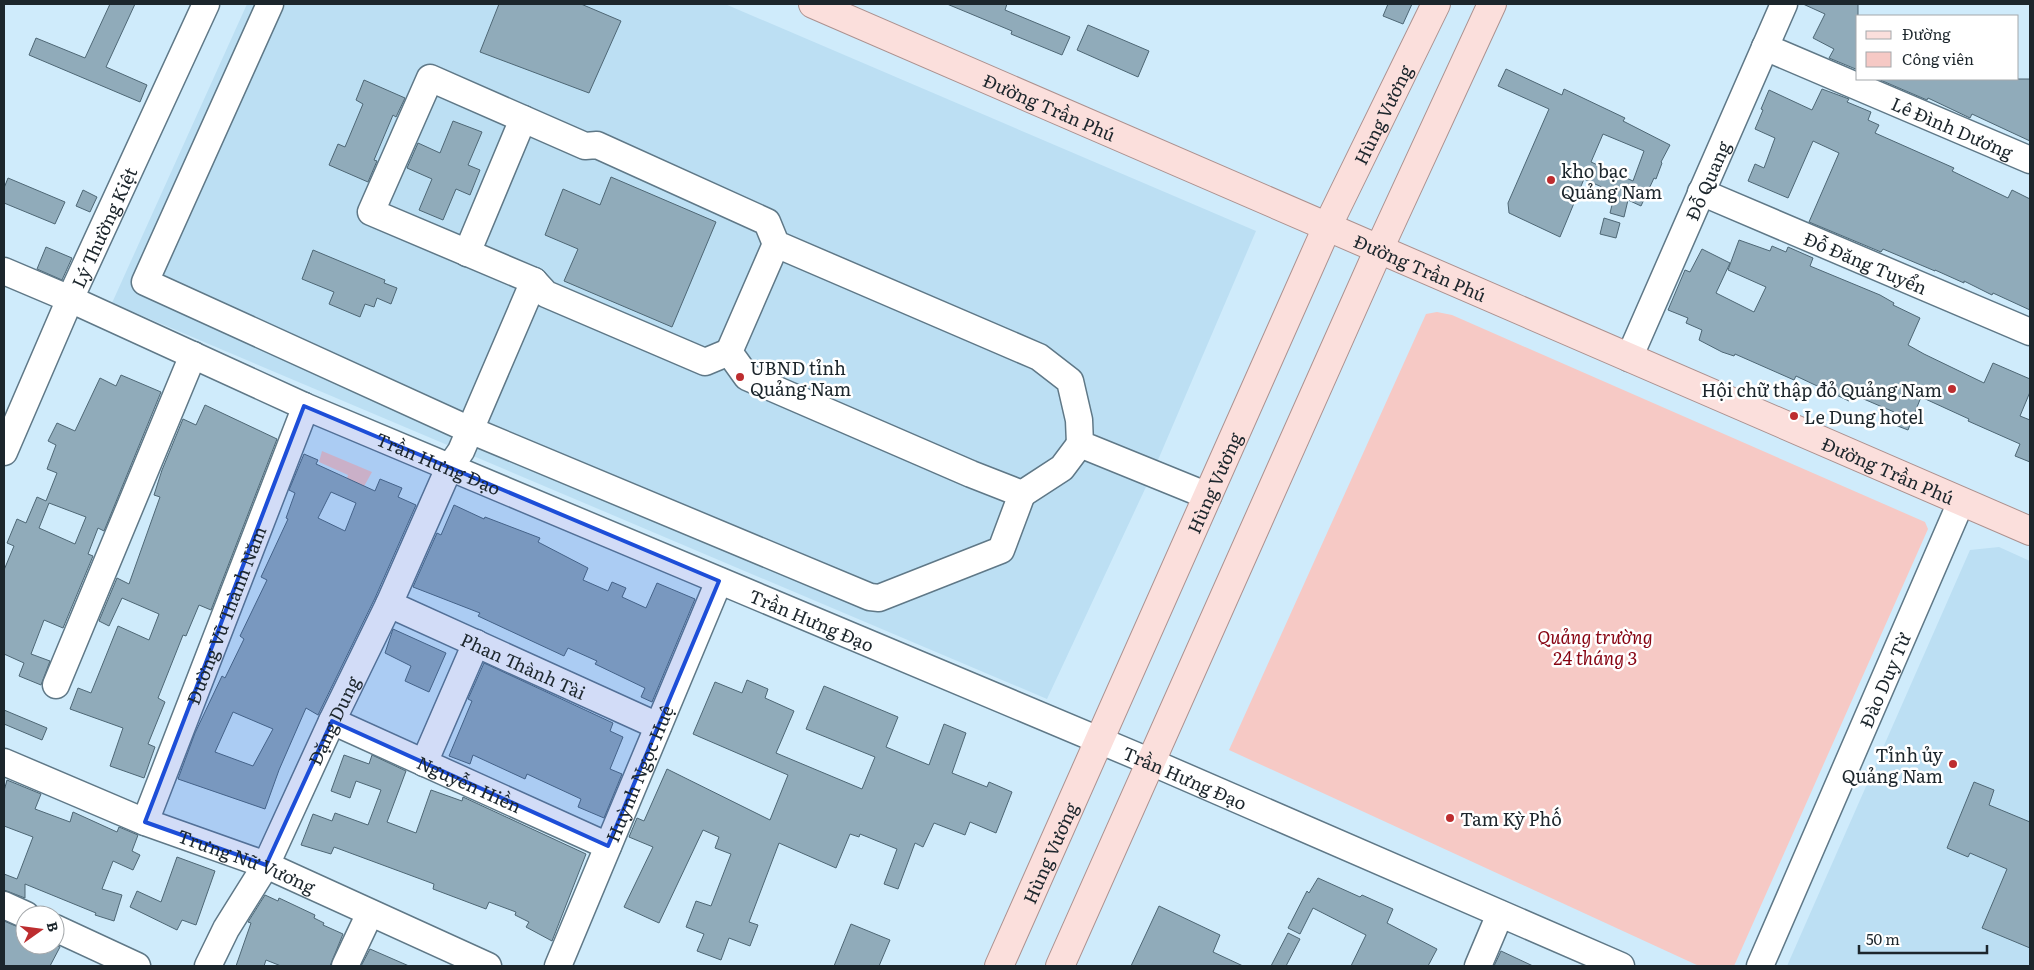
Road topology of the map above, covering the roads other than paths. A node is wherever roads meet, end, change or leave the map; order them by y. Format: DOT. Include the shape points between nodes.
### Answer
graph roads {
  1 [pos="206,4"];
  2 [pos="270,4"];
  3 [pos="812,4"];
  4 [pos="1436,4"];
  5 [pos="1492,4"];
  6 [pos="1784,4"];
  7 [pos="1765,47"];
  8 [pos="523,119"];
  9 [pos="2030,160"];
  10 [pos="1702,192"];
  11 [pos="1327,227"];
  12 [pos="776,244"];
  13 [pos="1379,249"];
  14 [pos="467,253"];
  15 [pos="4,271"];
  16 [pos="534,281"];
  17 [pos="70,299"];
  18 [pos="2030,332"];
  19 [pos="729,352"];
  20 [pos="193,355"];
  21 [pos="1629,358"];
  22 [pos="304,406"];
  23 [pos="470,430"];
  24 [pos="1080,444"];
  25 [pos="4,452"];
  26 [pos="449,468"];
  27 [pos="1022,494"];
  28 [pos="1208,496"];
  29 [pos="1961,502"];
  30 [pos="2030,532"];
  31 [pos="719,581"];
  32 [pos="389,604"];
  33 [pos="476,643"];
  34 [pos="56,685"];
  35 [pos="332,721"];
  36 [pos="658,726"];
  37 [pos="1099,740"];
  38 [pos="4,762"];
  39 [pos="1151,762"];
  40 [pos="424,763"];
  41 [pos="145,822"];
  42 [pos="608,846"];
  43 [pos="266,865"];
  44 [pos="370,912"];
  45 [pos="1500,914"];
  46 [pos="65,933"];
  47 [pos="137,966"];
  48 [pos="208,966"];
  49 [pos="345,966"];
  50 [pos="488,966"];
  51 [pos="558,966"];
  52 [pos="999,966"];
  53 [pos="1060,966"];
  54 [pos="1478,966"];
  55 [pos="1621,966"];
  56 [pos="1760,966"];
  1 -- 17 [label="street, Lý Thường Kiệt"];
  2 -- 23 [label="street" via="145,282"];
  3 -- 11 [label="main road, Đường Trần Phú"];
  4 -- 11 [label="main road, Hùng Vương"];
  5 -- 13 [label="main road"];
  6 -- 7 [label="street, Đỗ Quang"];
  7 -- 9 [label="street, Lê Đình Dương"];
  7 -- 10 [label="street, Đỗ Quang"];
  8 -- 12 [label="street" via="585,146 597,146 767,222"];
  8 -- 14 [label="street"];
  8 -- 14 [label="street" via="430,78 371,212"];
  10 -- 18 [label="street, Đỗ Đăng Tuyển"];
  10 -- 21 [label="street, Đỗ Quang"];
  11 -- 13 [label="main road, Đường Trần Phú"];
  11 -- 28 [label="main road, Hùng Vương"];
  12 -- 19 [label="street"];
  12 -- 24 [label="street" via="1039,357 1070,381 1079,420"];
  13 -- 21 [label="main road, Đường Trần Phú"];
  13 -- 39 [label="main road"];
  14 -- 16 [label="street"];
  15 -- 17 [label="street, Trần Hưng Đạo"];
  16 -- 19 [label="street" via="546,294 705,362"];
  16 -- 23 [label="street, Đặng Dung"];
  17 -- 20 [label="street, Trần Hưng Đạo"];
  17 -- 25 [label="street, Lý Thường Kiệt"];
  19 -- 27 [label="street" via="747,377"];
  20 -- 22 [label="street, Trần Hưng Đạo"];
  20 -- 34 [label="street"];
  21 -- 29 [label="main road, Đường Trần Phú"];
  22 -- 26 [label="street, Trần Hưng Đạo"];
  22 -- 41 [label="street, Đường Vũ Thành Năm"];
  23 -- 26 [label="street, Đặng Dung"];
  23 -- 27 [label="street" via="870,597 879,598 1001,550"];
  24 -- 27 [label="street" via="1062,468"];
  24 -- 28 [label="street"];
  26 -- 31 [label="street, Trần Hưng Đạo"];
  26 -- 32 [label="street, Đặng Dung"];
  28 -- 37 [label="main road, Hùng Vương"];
  29 -- 30 [label="main road, Đường Trần Phú"];
  29 -- 56 [label="street, Đào Duy Từ"];
  31 -- 36 [label="street, Huỳnh Ngọc Huệ"];
  31 -- 37 [label="street, Trần Hưng Đạo"];
  32 -- 33 [label="street, Phan Thành Tài"];
  32 -- 35 [label="street, Đặng Dung"];
  33 -- 36 [label="street, Phan Thành Tài"];
  33 -- 40 [label="street"];
  35 -- 40 [label="street, Nguyễn Hiền"];
  35 -- 43 [label="street, Đặng Dung"];
  36 -- 42 [label="street, Huỳnh Ngọc Huệ"];
  37 -- 39 [label="street, Trần Hưng Đạo"];
  37 -- 52 [label="main road, Hùng Vương"];
  38 -- 41 [label="street, Trưng Nữ Vương"];
  39 -- 45 [label="street, Trần Hưng Đạo"];
  39 -- 53 [label="main road"];
  40 -- 42 [label="street, Nguyễn Hiền"];
  41 -- 43 [label="street, Trưng Nữ Vương"];
  42 -- 51 [label="street, Huỳnh Ngọc Huệ"];
  43 -- 44 [label="street, Trưng Nữ Vương"];
  43 -- 48 [label="street, Đặng Dung" via="226,929"];
  44 -- 49 [label="street"];
  44 -- 50 [label="street, Trưng Nữ Vương"];
  45 -- 54 [label="street"];
  45 -- 55 [label="street, Trần Hưng Đạo"];
  46 -- 47 [label="street"];
}
